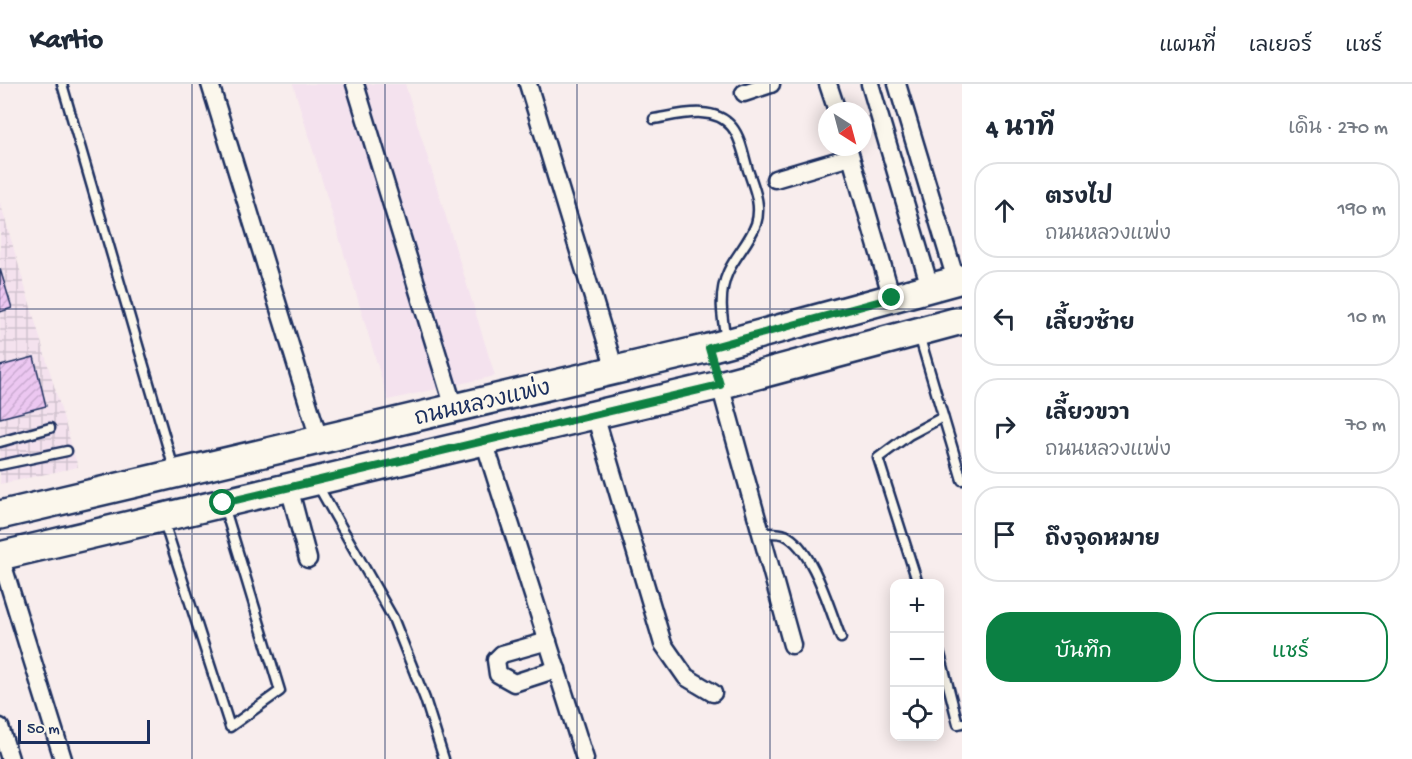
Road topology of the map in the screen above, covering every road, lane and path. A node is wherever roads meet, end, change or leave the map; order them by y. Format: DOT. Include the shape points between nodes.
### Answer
graph roads {
  1 [pos="62,84"];
  2 [pos="210,84"];
  3 [pos="355,84"];
  4 [pos="528,84"];
  5 [pos="771,84"];
  6 [pos="828,84"];
  7 [pos="870,84"];
  8 [pos="897,84"];
  9 [pos="744,93"];
  10 [pos="834,102"];
  11 [pos="654,119"];
  12 [pos="918,154"];
  13 [pos="838,156"];
  14 [pos="850,156"];
  15 [pos="893,162"];
  16 [pos="775,179"];
  17 [pos="949,282"];
  18 [pos="892,298"];
  19 [pos="962,320"];
  20 [pos="918,332"];
  21 [pos="718,345"];
  22 [pos="615,370"];
  23 [pos="720,385"];
  24 [pos="454,408"];
  25 [pos="595,415"];
  26 [pos="943,417"];
  27 [pos="50,428"];
  28 [pos="319,439"];
  29 [pos="484,441"];
  30 [pos="0,442"];
  31 [pos="67,451"];
  32 [pos="0,465"];
  33 [pos="176,473"];
  34 [pos="962,480"];
  35 [pos="316,481"];
  36 [pos="289,487"];
  37 [pos="223,503"];
  38 [pos="0,515"];
  39 [pos="163,517"];
  40 [pos="762,533"];
  41 [pos="0,556"];
  42 [pos="308,559"];
  43 [pos="916,579"];
  44 [pos="841,638"];
  45 [pos="548,641"];
  46 [pos="792,645"];
  47 [pos="557,669"];
  48 [pos="944,672"];
  49 [pos="713,693"];
  50 [pos="962,723"];
  51 [pos="0,727"];
  52 [pos="10,759"];
  53 [pos="63,759"];
  54 [pos="444,759"];
  55 [pos="585,759"];
  1 -- 33 [label="lane"];
  2 -- 28 [label="street"];
  3 -- 24 [label="street"];
  4 -- 22 [label="street"];
  5 -- 9 [label="street"];
  6 -- 10 [label="street"];
  7 -- 15 [label="street"];
  8 -- 12 [label="street"];
  11 -- 21 [label="lane" via="695,112 724,119 736,135 756,195 756,224 728,273 722,295"];
  12 -- 15 [label="street"];
  12 -- 17 [label="street"];
  13 -- 16 [label="street"];
  14 -- 18 [label="street"];
  15 -- 17 [label="street"];
  17 -- 18 [label="main road, ถนนหลวงแพ่ง"];
  18 -- 21 [label="main road, ถนนหลวงแพ่ง"];
  19 -- 20 [label="main road, ถนนหลวงแพ่ง"];
  20 -- 23 [label="main road, ถนนหลวงแพ่ง"];
  20 -- 26 [label="lane"];
  21 -- 22 [label="main road, ถนนหลวงแพ่ง"];
  21 -- 23 [label="main road"];
  22 -- 24 [label="main road, ถนนหลวงแพ่ง"];
  23 -- 25 [label="main road, ถนนหลวงแพ่ง"];
  23 -- 40 [label="street"];
  24 -- 28 [label="main road, ถนนหลวงแพ่ง"];
  25 -- 29 [label="main road, ถนนหลวงแพ่ง"];
  25 -- 49 [label="street" via="663,644 686,677"];
  26 -- 34 [label="lane"];
  26 -- 43 [label="lane" via="878,458"];
  27 -- 30 [label="lane"];
  28 -- 33 [label="main road, ถนนหลวงแพ่ง"];
  29 -- 35 [label="main road, ถนนหลวงแพ่ง"];
  29 -- 45 [label="street"];
  31 -- 32 [label="lane"];
  33 -- 38 [label="main road, ถนนหลวงแพ่ง"];
  35 -- 36 [label="main road, ถนนหลวงแพ่ง"];
  35 -- 54 [label="lane" via="393,618"];
  36 -- 37 [label="main road, ถนนหลวงแพ่ง"];
  36 -- 42 [label="street"];
  37 -- 39 [label="main road, ถนนหลวงแพ่ง"];
  37 -- 39 [label="lane" via="280,691 230,727"];
  39 -- 41 [label="main road, ถนนหลวงแพ่ง"];
  40 -- 44 [label="lane" via="784,534 799,545"];
  40 -- 46 [label="street"];
  41 -- 53 [label="street"];
  45 -- 47 [label="street"];
  45 -- 47 [label="street" via="502,654 496,660 498,674 514,682"];
  47 -- 55 [label="street"];
  48 -- 50 [label="lane" via="958,724"];
  51 -- 52 [label="street"];
}
